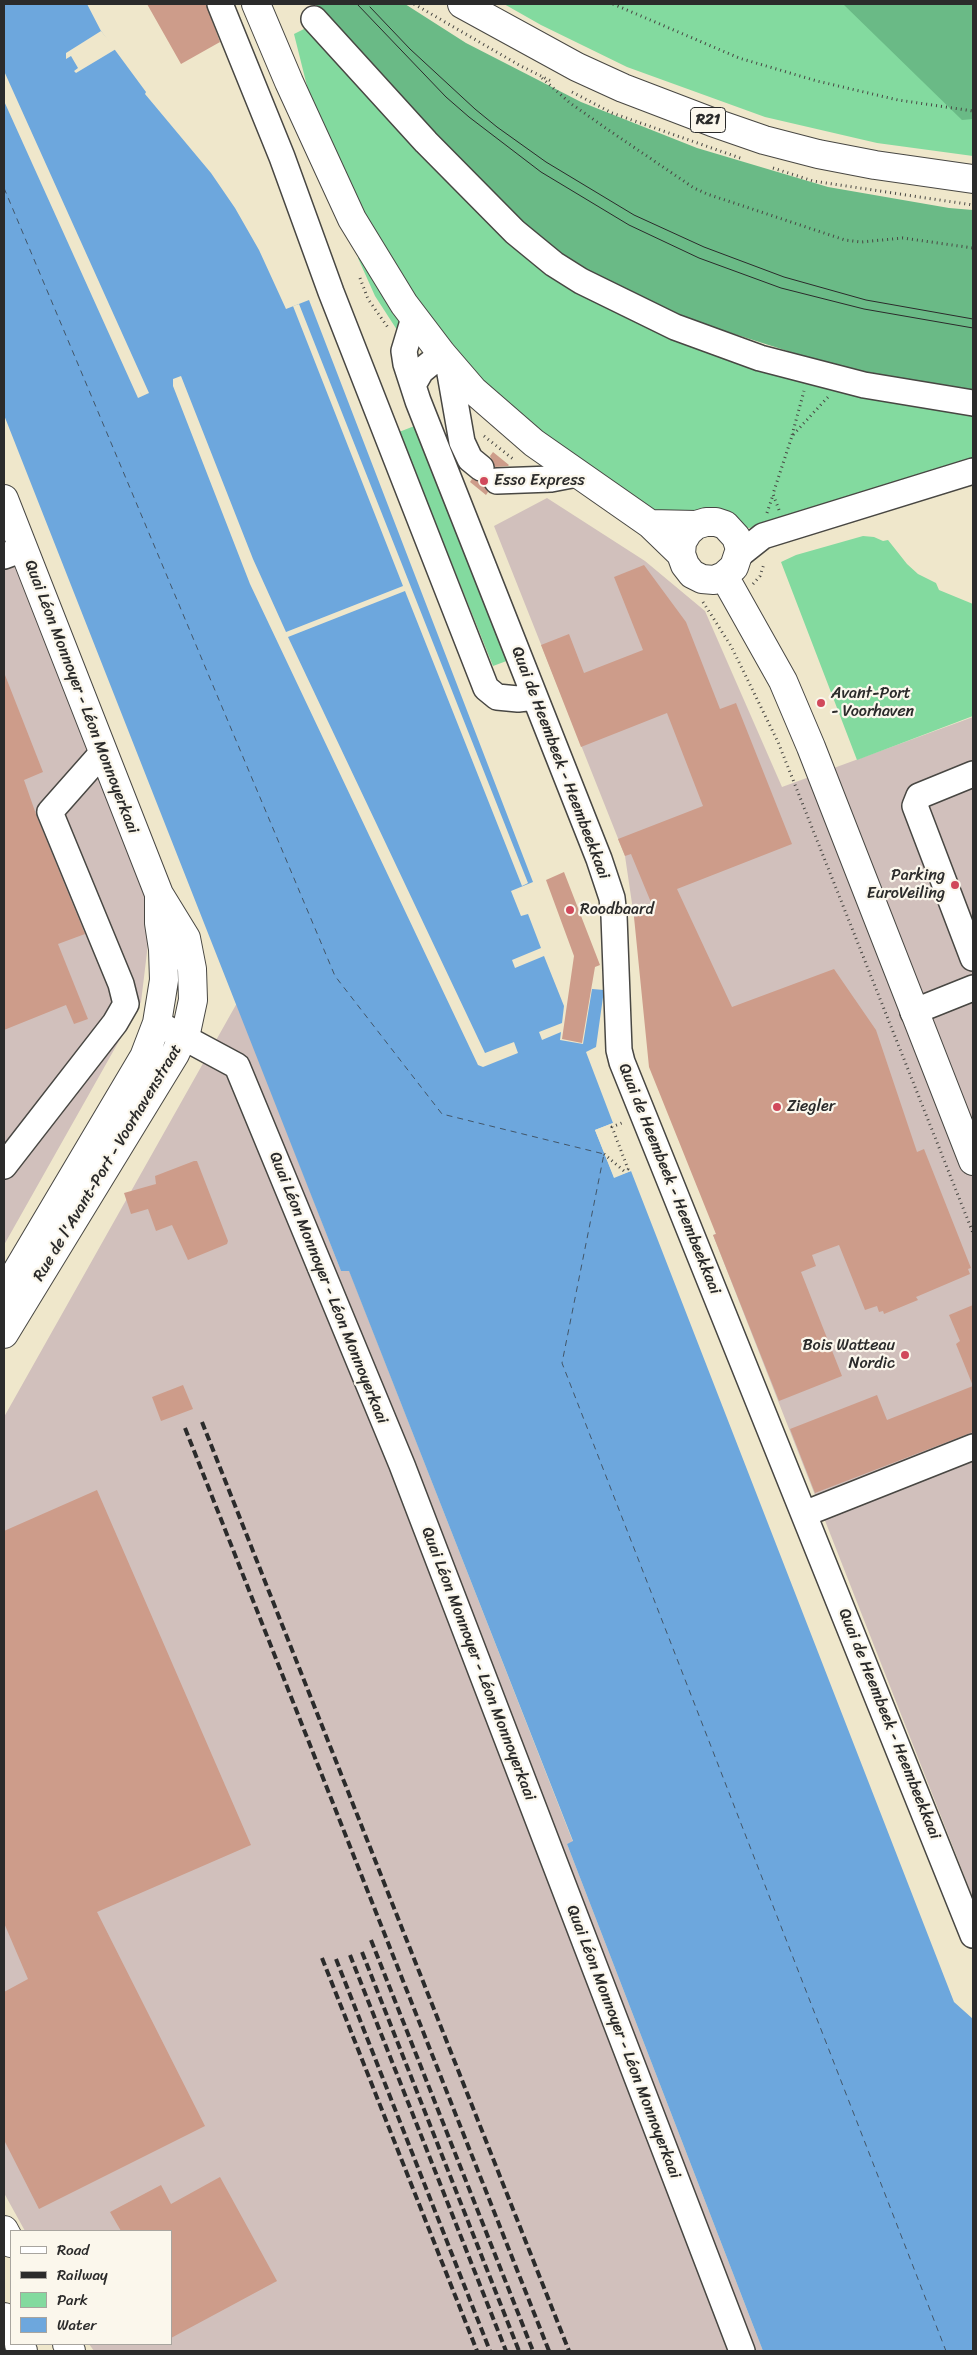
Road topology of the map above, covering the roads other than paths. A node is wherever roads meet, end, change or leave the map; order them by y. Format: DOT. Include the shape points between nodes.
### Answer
graph roads {
  1 [pos="220,4"];
  2 [pos="256,4"];
  3 [pos="276,4"];
  4 [pos="462,4"];
  5 [pos="314,19"];
  6 [pos="317,145"];
  7 [pos="973,179"];
  8 [pos="414,318"];
  9 [pos="445,358"];
  10 [pos="413,385"];
  11 [pos="973,403"];
  12 [pos="973,471"];
  13 [pos="577,474"];
  14 [pos="4,499"];
  15 [pos="650,524"];
  16 [pos="696,525"];
  17 [pos="14,553"];
  18 [pos="682,554"];
  19 [pos="732,554"];
  20 [pos="535,697"];
  21 [pos="102,752"];
  22 [pos="973,774"];
  23 [pos="159,894"];
  24 [pos="973,958"];
  25 [pos="972,993"];
  26 [pos="913,1012"];
  27 [pos="157,1023"];
  28 [pos="183,1038"];
  29 [pos="973,1161"];
  30 [pos="4,1166"];
  31 [pos="4,1293"];
  32 [pos="4,1334"];
  33 [pos="973,1447"];
  34 [pos="804,1514"];
  35 [pos="973,1935"];
  36 [pos="4,2230"];
  37 [pos="10,2241"];
  38 [pos="4,2317"];
  39 [pos="10,2328"];
  40 [pos="742,2351"];
  1 -- 20 [label="street" via="486,688 496,697"];
  2 -- 6 [label="main road"];
  3 -- 6 [label="main road" via="290,41"];
  4 -- 7 [label="main road, R21" via="577,67 623,88 764,140 875,165"];
  5 -- 11 [label="street" via="514,232 581,281 675,327 760,358 844,380"];
  6 -- 8 [label="main road" via="352,219"];
  8 -- 9 [label="main road"];
  8 -- 10 [label="street, Quai de Heembeek - Heembeekkaai" via="404,351"];
  9 -- 10 [label="street" via="421,371"];
  9 -- 13 [label="main road" via="495,410"];
  9 -- 13 [label="street" via="462,442 470,458 489,474 552,479"];
  10 -- 20 [label="street, Quai de Heembeek - Heembeekkaai"];
  12 -- 19 [label="street" via="763,536"];
  13 -- 15 [label="main road"];
  14 -- 17 [label="main road, Quai Léon Monnoyer - Léon Monnoyerkaai"];
  15 -- 16 [label="main road"];
  15 -- 18 [label="main road"];
  16 -- 18 [label="main road" via="685,537"];
  16 -- 19 [label="main road" via="716,522 725,525"];
  17 -- 21 [label="main road, Quai Léon Monnoyer - Léon Monnoyerkaai"];
  18 -- 19 [label="main road" via="685,565 697,576 714,580"];
  19 -- 26 [label="main road" via="833,801"];
  20 -- 34 [label="street, Quai de Heembeek - Heembeekkaai" via="612,898 622,1062"];
  21 -- 23 [label="main road, Quai Léon Monnoyer - Léon Monnoyerkaai"];
  21 -- 30 [label="street" via="50,812 121,984 126,1004 115,1023"];
  22 -- 24 [label="street" via="919,796 915,806"];
  23 -- 27 [label="main road, Rue de l'Avant-Port - Voorhavenstraat" via="158,923 164,949 164,980"];
  23 -- 28 [label="main road, Rue de l'Avant-Port - Voorhavenstraat" via="186,938 192,969 193,1000"];
  25 -- 26 [label="street"];
  26 -- 29 [label="main road"];
  27 -- 28 [label="street, Quai Léon Monnoyer - Léon Monnoyerkaai"];
  27 -- 31 [label="main road, Rue de l'Avant-Port - Voorhavenstraat" via="144,1058"];
  28 -- 32 [label="main road, Rue de l'Avant-Port - Voorhavenstraat"];
  28 -- 40 [label="street, Quai Léon Monnoyer - Léon Monnoyerkaai" via="237,1066 402,1465"];
  33 -- 34 [label="street"];
  34 -- 35 [label="street, Quai de Heembeek - Heembeekkaai"];
  36 -- 37 [label="main road"];
  38 -- 39 [label="main road"];
}
